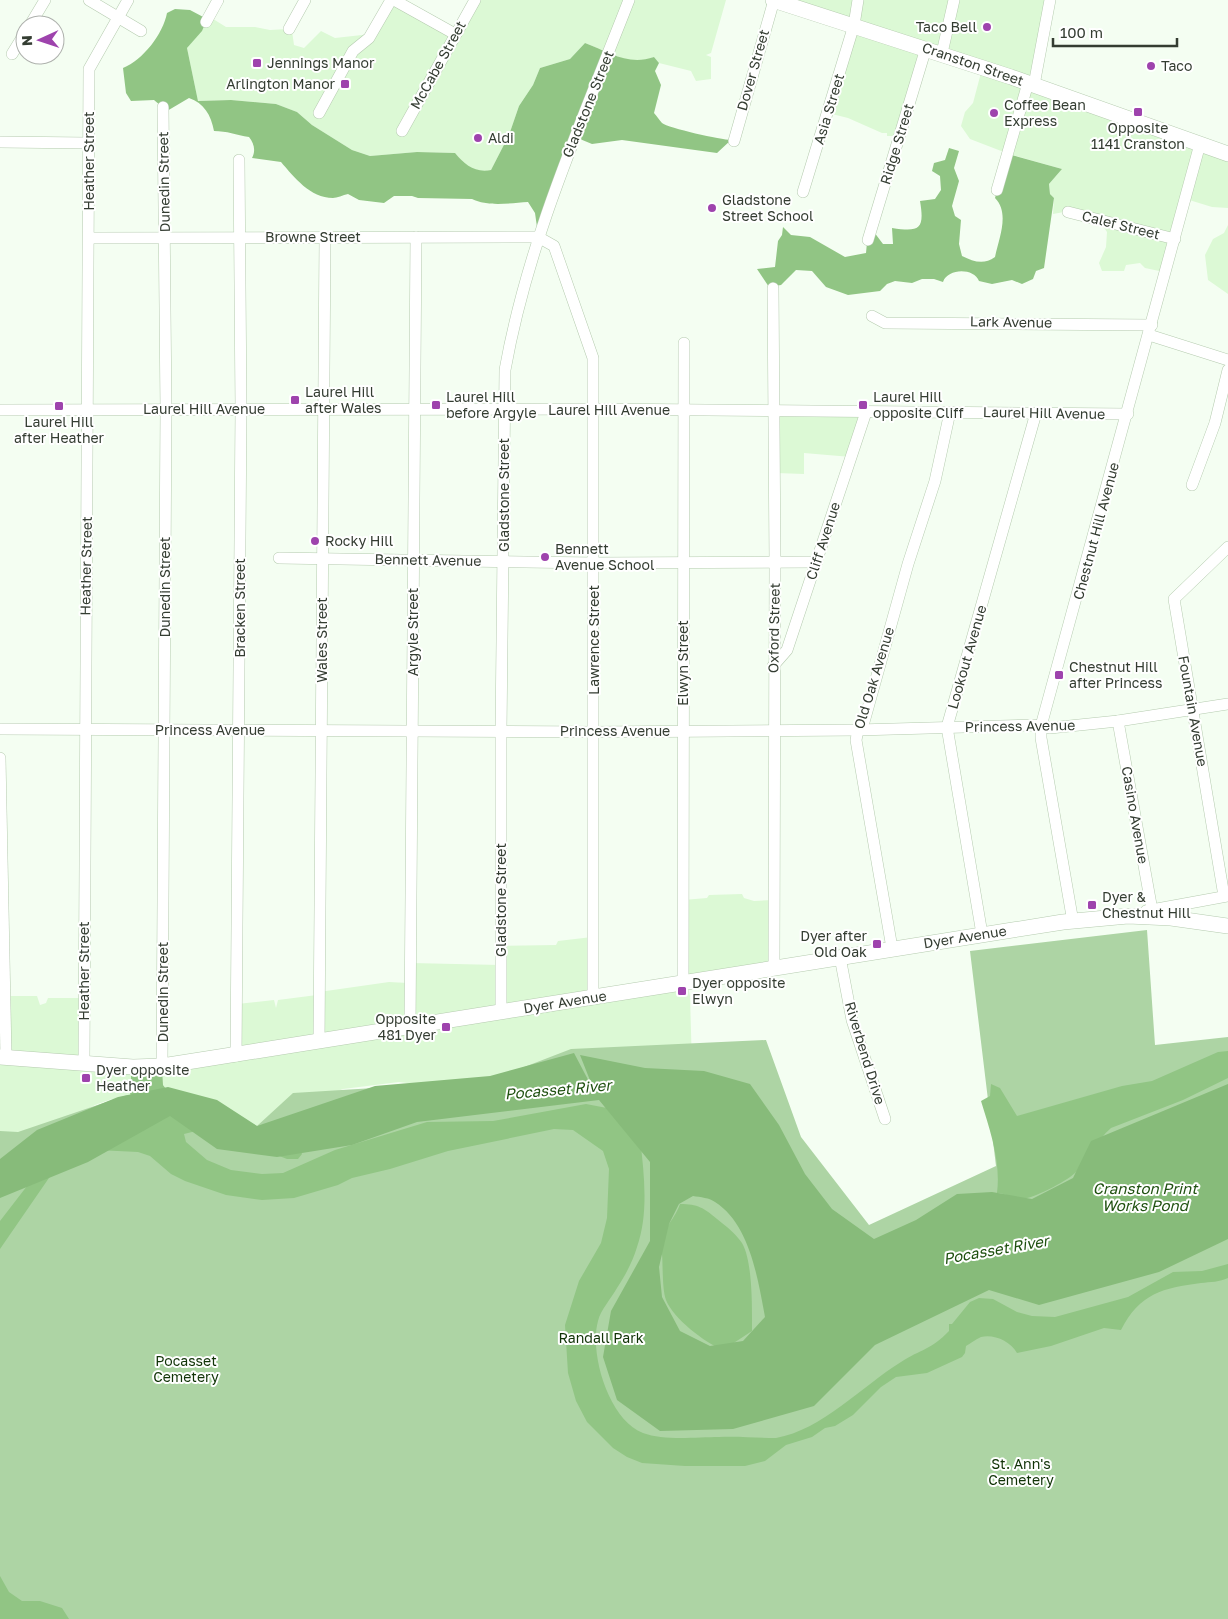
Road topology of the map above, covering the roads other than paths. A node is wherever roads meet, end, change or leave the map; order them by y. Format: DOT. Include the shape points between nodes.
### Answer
graph roads {
  1 [pos="45,0"];
  2 [pos="89,0"];
  3 [pos="128,0"];
  4 [pos="218,0"];
  5 [pos="305,0"];
  6 [pos="392,0"];
  7 [pos="475,0"];
  8 [pos="629,0"];
  9 [pos="774,0"];
  10 [pos="858,0"];
  11 [pos="954,0"];
  12 [pos="1050,0"];
  13 [pos="36,15"];
  14 [pos="119,17"];
  15 [pos="206,22"];
  16 [pos="854,25"];
  17 [pos="289,29"];
  18 [pos="140,31"];
  19 [pos="455,34"];
  20 [pos="926,48"];
  21 [pos="15,49"];
  22 [pos="12,54"];
  23 [pos="942,54"];
  24 [pos="1031,84"];
  25 [pos="163,107"];
  26 [pos="319,113"];
  27 [pos="402,131"];
  28 [pos="734,140"];
  29 [pos="0,142"];
  30 [pos="88,142"];
  31 [pos="1200,144"];
  32 [pos="1228,154"];
  33 [pos="239,160"];
  34 [pos="997,190"];
  35 [pos="803,192"];
  36 [pos="1068,212"];
  37 [pos="164,237"];
  38 [pos="240,237"];
  39 [pos="416,237"];
  40 [pos="538,237"];
  41 [pos="89,238"];
  42 [pos="325,238"];
  43 [pos="1175,238"];
  44 [pos="868,240"];
  45 [pos="773,288"];
  46 [pos="872,316"];
  47 [pos="1150,330"];
  48 [pos="684,343"];
  49 [pos="1228,360"];
  50 [pos="1228,370"];
  51 [pos="241,408"];
  52 [pos="324,408"];
  53 [pos="88,409"];
  54 [pos="166,409"];
  55 [pos="414,409"];
  56 [pos="594,409"];
  57 [pos="0,410"];
  58 [pos="504,410"];
  59 [pos="684,410"];
  60 [pos="774,411"];
  61 [pos="866,412"];
  62 [pos="950,412"];
  63 [pos="1036,413"];
  64 [pos="1128,414"];
  65 [pos="1192,484"];
  66 [pos="1228,547"];
  67 [pos="322,557"];
  68 [pos="279,558"];
  69 [pos="413,561"];
  70 [pos="504,562"];
  71 [pos="816,562"];
  72 [pos="594,563"];
  73 [pos="683,563"];
  74 [pos="775,563"];
  75 [pos="774,666"];
  76 [pos="1228,704"];
  77 [pos="1192,709"];
  78 [pos="1118,721"];
  79 [pos="1041,726"];
  80 [pos="947,727"];
  81 [pos="0,730"];
  82 [pos="85,730"];
  83 [pos="164,730"];
  84 [pos="239,730"];
  85 [pos="321,730"];
  86 [pos="412,730"];
  87 [pos="683,730"];
  88 [pos="858,730"];
  89 [pos="501,731"];
  90 [pos="775,731"];
  91 [pos="594,732"];
  92 [pos="0,758"];
  93 [pos="1226,896"];
  94 [pos="1152,910"];
  95 [pos="1128,916"];
  96 [pos="1074,922"];
  97 [pos="1228,926"];
  98 [pos="982,934"];
  99 [pos="892,948"];
  100 [pos="840,958"];
  101 [pos="774,968"];
  102 [pos="683,983"];
  103 [pos="593,998"];
  104 [pos="501,1012"];
  105 [pos="410,1027"];
  106 [pos="319,1042"];
  107 [pos="236,1056"];
  108 [pos="3,1057"];
  109 [pos="84,1063"];
  110 [pos="162,1066"];
  111 [pos="885,1119"];
  1 -- 13 [label="street"];
  2 -- 14 [label="street"];
  3 -- 14 [label="street"];
  4 -- 15 [label="street"];
  5 -- 17 [label="street"];
  6 -- 19 [label="street"];
  6 -- 26 [label="street" via="369,38 353,51"];
  7 -- 19 [label="street, McCabe Street"];
  8 -- 40 [label="street, Gladstone Street"];
  9 -- 16 [label="main road, Cranston Street"];
  9 -- 28 [label="street, Dover Street"];
  10 -- 16 [label="street, Asia Street"];
  11 -- 23 [label="street"];
  12 -- 24 [label="street"];
  14 -- 18 [label="street"];
  14 -- 30 [label="street, Heather Street" via="89,69"];
  16 -- 20 [label="main road, Cranston Street"];
  16 -- 35 [label="street, Asia Street"];
  19 -- 27 [label="street, McCabe Street"];
  20 -- 23 [label="main road, Cranston Street"];
  20 -- 44 [label="street, Ridge Street"];
  21 -- 22 [label="street"];
  23 -- 24 [label="main road, Cranston Street"];
  24 -- 31 [label="main road, Cranston Street"];
  24 -- 34 [label="street"];
  25 -- 37 [label="street, Dunedin Street"];
  29 -- 30 [label="street"];
  30 -- 41 [label="street, Heather Street"];
  31 -- 32 [label="main road, Cranston Street"];
  31 -- 43 [label="street, Chestnut Hill Avenue"];
  33 -- 38 [label="street, Bracken Street"];
  36 -- 43 [label="street, Calef Street"];
  37 -- 38 [label="street, Browne Street"];
  37 -- 41 [label="street, Browne Street"];
  37 -- 54 [label="street, Dunedin Street"];
  38 -- 42 [label="street, Browne Street"];
  38 -- 51 [label="street, Bracken Street"];
  39 -- 40 [label="street, Browne Street"];
  39 -- 42 [label="street, Browne Street"];
  39 -- 55 [label="street, Argyle Street"];
  40 -- 56 [label="street, Lawrence Street" via="554,246 593,358"];
  40 -- 58 [label="street, Gladstone Street" via="512,332 505,370"];
  41 -- 53 [label="street, Heather Street"];
  42 -- 52 [label="street, Wales Street"];
  43 -- 47 [label="street, Chestnut Hill Avenue"];
  45 -- 60 [label="street, Oxford Street"];
  46 -- 47 [label="street, Lark Avenue" via="885,323"];
  47 -- 49 [label="street, Lark Avenue"];
  47 -- 64 [label="street, Chestnut Hill Avenue"];
  48 -- 59 [label="street, Elwyn Street"];
  50 -- 65 [label="street" via="1215,424"];
  51 -- 52 [label="street, Laurel Hill Avenue"];
  51 -- 54 [label="street, Laurel Hill Avenue"];
  51 -- 84 [label="street, Bracken Street"];
  52 -- 55 [label="street, Laurel Hill Avenue"];
  52 -- 67 [label="street, Wales Street"];
  53 -- 54 [label="street, Laurel Hill Avenue"];
  53 -- 57 [label="street, Laurel Hill Avenue"];
  53 -- 82 [label="street, Heather Street"];
  54 -- 83 [label="street, Dunedin Street"];
  55 -- 58 [label="street, Laurel Hill Avenue"];
  55 -- 69 [label="street, Argyle Street"];
  56 -- 58 [label="street, Laurel Hill Avenue"];
  56 -- 59 [label="street, Laurel Hill Avenue"];
  56 -- 72 [label="street, Lawrence Street"];
  58 -- 70 [label="street, Gladstone Street"];
  59 -- 60 [label="street, Laurel Hill Avenue"];
  59 -- 73 [label="street, Elwyn Street"];
  60 -- 61 [label="street, Laurel Hill Avenue"];
  60 -- 74 [label="street, Oxford Street"];
  61 -- 62 [label="street, Laurel Hill Avenue"];
  61 -- 71 [label="street, Cliff Avenue"];
  62 -- 63 [label="street, Laurel Hill Avenue"];
  62 -- 88 [label="street, Old Oak Avenue" via="935,481 864,722"];
  63 -- 64 [label="street, Laurel Hill Avenue"];
  63 -- 80 [label="street, Lookout Avenue"];
  64 -- 79 [label="street, Chestnut Hill Avenue"];
  66 -- 77 [label="street, Fountain Avenue" via="1174,600"];
  67 -- 68 [label="street, Bennett Avenue"];
  67 -- 69 [label="street, Bennett Avenue"];
  67 -- 85 [label="street, Wales Street"];
  69 -- 70 [label="street, Bennett Avenue"];
  69 -- 86 [label="street, Argyle Street"];
  70 -- 72 [label="street, Bennett Avenue"];
  70 -- 89 [label="street, Gladstone Street"];
  71 -- 74 [label="street, Bennett Avenue"];
  71 -- 75 [label="street, Cliff Avenue" via="787,650"];
  72 -- 73 [label="street, Bennett Avenue"];
  72 -- 91 [label="street, Lawrence Street"];
  73 -- 74 [label="street, Bennett Avenue"];
  73 -- 87 [label="street, Elwyn Street"];
  74 -- 75 [label="street, Oxford Street"];
  75 -- 90 [label="street, Oxford Street"];
  76 -- 77 [label="street, Princess Avenue"];
  77 -- 78 [label="street, Princess Avenue"];
  77 -- 93 [label="street, Fountain Avenue"];
  78 -- 79 [label="street, Princess Avenue" via="1050,728"];
  78 -- 94 [label="street, Casino Avenue"];
  79 -- 80 [label="street, Princess Avenue"];
  79 -- 96 [label="street, Chestnut Hill Avenue" via="1042,747"];
  80 -- 88 [label="street, Princess Avenue"];
  80 -- 98 [label="street, Lookout Avenue"];
  81 -- 82 [label="street, Princess Avenue"];
  82 -- 83 [label="street, Princess Avenue"];
  82 -- 109 [label="street, Heather Street"];
  83 -- 84 [label="street, Princess Avenue"];
  83 -- 110 [label="street, Dunedin Street"];
  84 -- 85 [label="street, Princess Avenue"];
  84 -- 107 [label="street, Bracken Street"];
  85 -- 86 [label="street, Princess Avenue"];
  85 -- 106 [label="street, Wales Street"];
  86 -- 89 [label="street, Princess Avenue"];
  86 -- 105 [label="street, Argyle Street"];
  87 -- 90 [label="street, Princess Avenue"];
  87 -- 91 [label="street, Princess Avenue"];
  87 -- 102 [label="street, Elwyn Street"];
  88 -- 90 [label="street, Princess Avenue"];
  88 -- 99 [label="street, Old Oak Avenue" via="856,740 867,811"];
  89 -- 91 [label="street, Princess Avenue"];
  89 -- 104 [label="street, Gladstone Street"];
  90 -- 101 [label="street, Oxford Street"];
  91 -- 103 [label="street, Lawrence Street"];
  92 -- 108 [label="street"];
  93 -- 94 [label="street, Dyer Avenue"];
  94 -- 95 [label="street, Dyer Avenue"];
  95 -- 96 [label="main road, Dyer Avenue"];
  95 -- 97 [label="main road, Dyer Avenue"];
  96 -- 98 [label="main road, Dyer Avenue"];
  98 -- 99 [label="main road, Dyer Avenue"];
  99 -- 100 [label="main road, Dyer Avenue"];
  100 -- 101 [label="main road, Dyer Avenue"];
  100 -- 111 [label="street, Riverbend Drive" via="852,1020"];
  101 -- 102 [label="main road, Dyer Avenue"];
  102 -- 103 [label="main road, Dyer Avenue"];
  103 -- 104 [label="main road, Dyer Avenue"];
  104 -- 105 [label="main road, Dyer Avenue"];
  105 -- 106 [label="main road, Dyer Avenue"];
  106 -- 107 [label="main road, Dyer Avenue"];
  107 -- 110 [label="main road, Dyer Avenue"];
  108 -- 109 [label="main road, Dyer Avenue"];
  109 -- 110 [label="main road, Dyer Avenue"];
}
